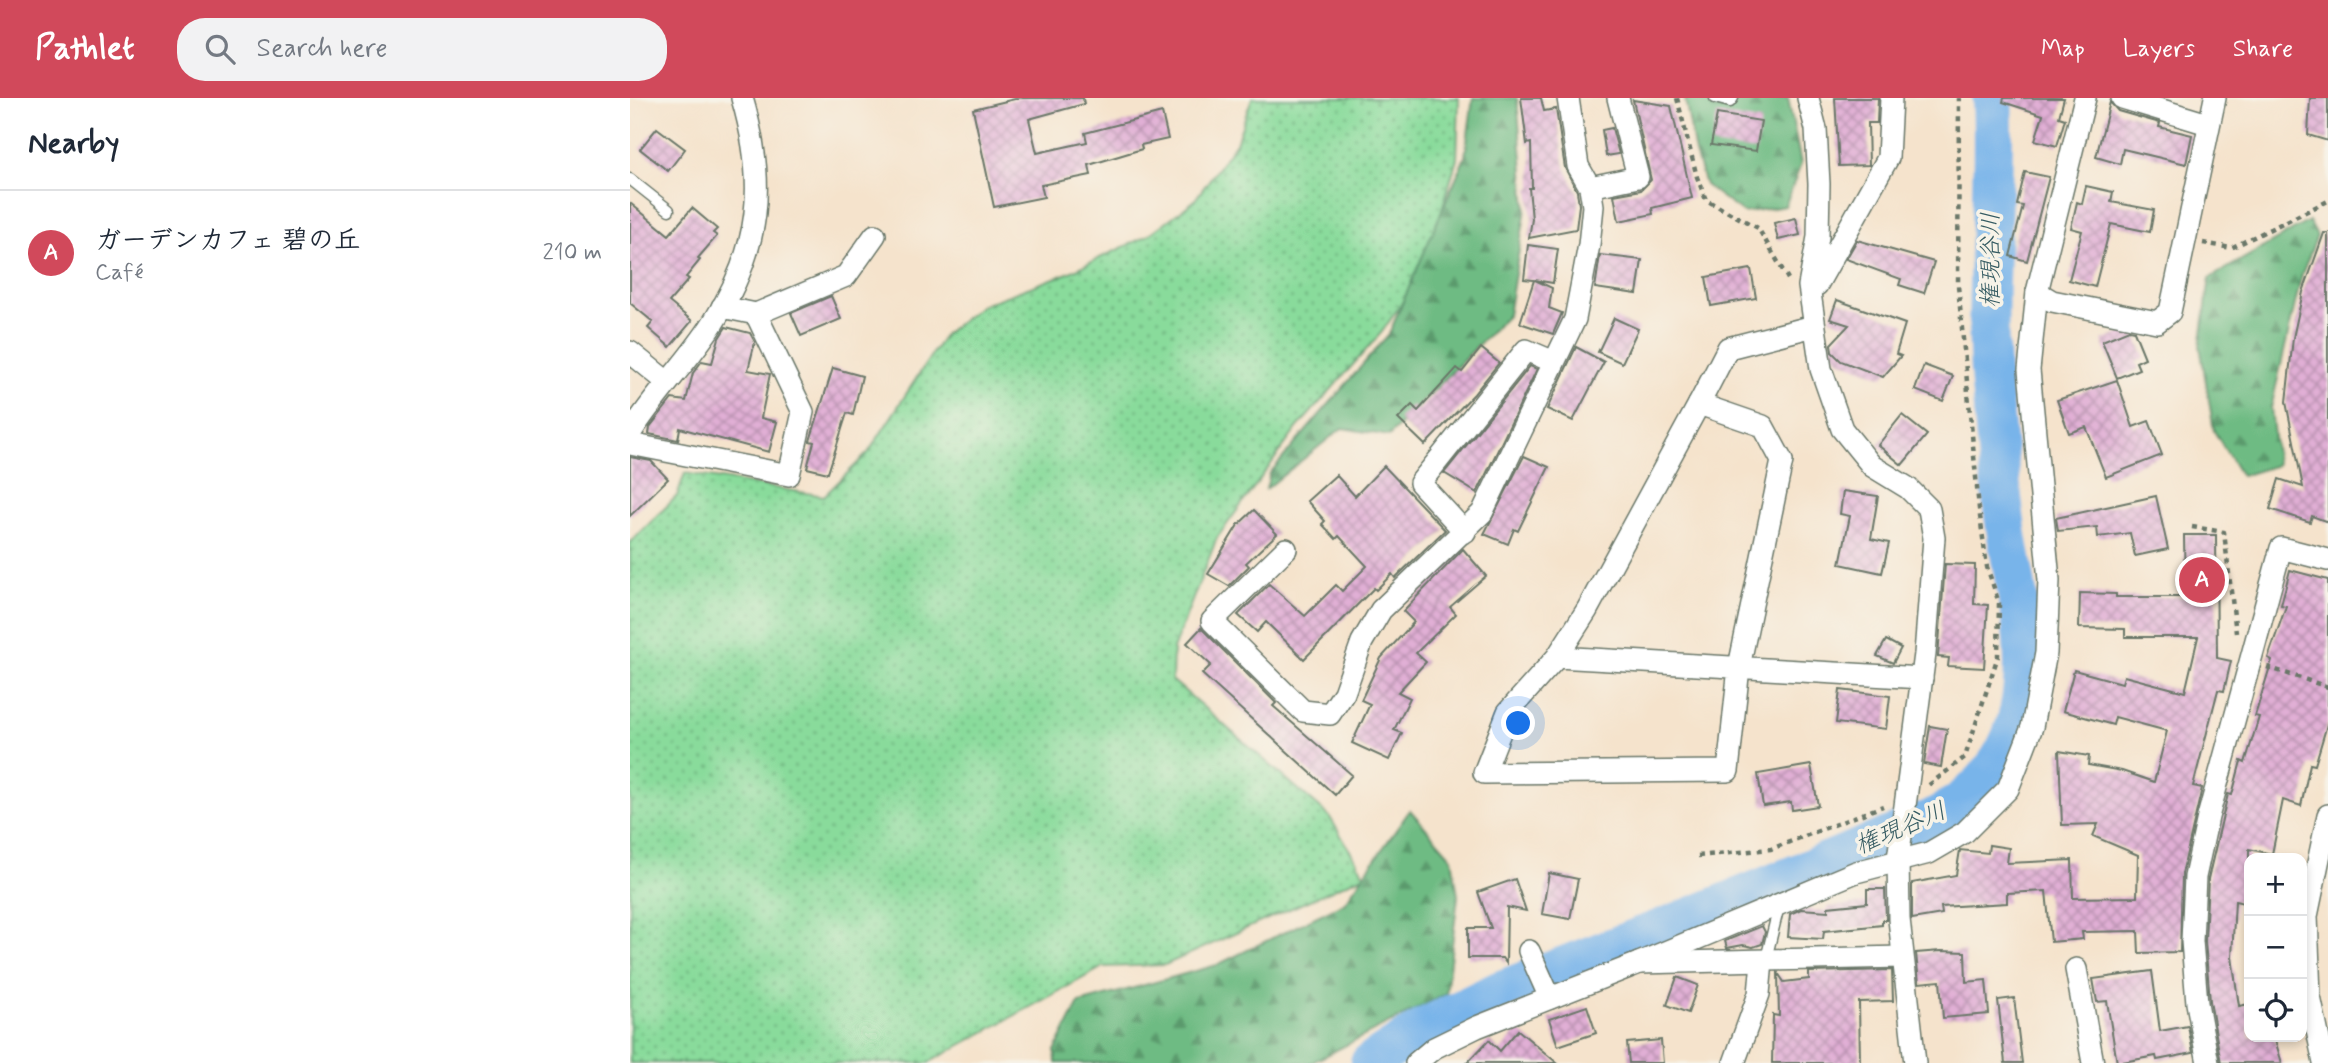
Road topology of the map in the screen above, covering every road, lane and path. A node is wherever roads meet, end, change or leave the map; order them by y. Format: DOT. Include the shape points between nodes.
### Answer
graph roads {
  1 [pos="742,98"];
  2 [pos="1568,98"];
  3 [pos="1618,98"];
  4 [pos="1677,98"];
  5 [pos="1714,98"];
  6 [pos="1733,98"];
  7 [pos="1808,98"];
  8 [pos="1891,98"];
  9 [pos="1959,98"];
  10 [pos="2085,98"];
  11 [pos="2122,98"];
  12 [pos="2215,98"];
  13 [pos="2208,124"];
  14 [pos="630,179"];
  15 [pos="1590,187"];
  16 [pos="2328,201"];
  17 [pos="669,209"];
  18 [pos="875,235"];
  19 [pos="2185,240"];
  20 [pos="1791,283"];
  21 [pos="2037,292"];
  22 [pos="1810,299"];
  23 [pos="722,307"];
  24 [pos="756,314"];
  25 [pos="1814,326"];
  26 [pos="630,352"];
  27 [pos="1554,362"];
  28 [pos="667,382"];
  29 [pos="1699,404"];
  30 [pos="630,435"];
  31 [pos="630,444"];
  32 [pos="2192,527"];
  33 [pos="1465,532"];
  34 [pos="1286,550"];
  35 [pos="2328,560"];
  36 [pos="2252,654"];
  37 [pos="1557,657"];
  38 [pos="1739,667"];
  39 [pos="1922,678"];
  40 [pos="2328,687"];
  41 [pos="1906,797"];
  42 [pos="2328,815"];
  43 [pos="1698,856"];
  44 [pos="1898,859"];
  45 [pos="1779,903"];
  46 [pos="1529,951"];
  47 [pos="1902,957"];
  48 [pos="1762,961"];
  49 [pos="1639,963"];
  50 [pos="2076,969"];
  51 [pos="1550,998"];
  52 [pos="1416,1063"];
  53 [pos="1734,1063"];
  54 [pos="1915,1063"];
  55 [pos="2093,1063"];
  56 [pos="2208,1063"];
  57 [pos="2324,1063"];
  1 -- 23 [label="street" via="758,177 751,240 739,278"];
  2 -- 15 [label="street" via="1578,166"];
  3 -- 15 [label="street" via="1638,177"];
  4 -- 20 [label="path" via="1706,200 1758,228"];
  5 -- 6 [label="lane" via="1730,102"];
  7 -- 22 [label="street" via="1816,129 1819,184"];
  8 -- 22 [label="street" via="1888,158"];
  9 -- 41 [label="path" via="1958,286 1979,509 1987,567 1999,603 1997,656 1965,757"];
  10 -- 21 [label="street"];
  11 -- 13 [label="street"];
  12 -- 13 [label="street"];
  13 -- 19 [label="street"];
  14 -- 17 [label="lane"];
  15 -- 27 [label="street" via="1589,245 1574,318"];
  16 -- 19 [label="path" via="2231,248"];
  18 -- 24 [label="street" via="846,276"];
  19 -- 21 [label="street" via="2170,312 2157,322 2052,301"];
  21 -- 44 [label="street" via="2029,370 2049,580 2046,653 2032,727 2008,789 1965,832 1929,853"];
  22 -- 25 [label="street"];
  23 -- 24 [label="street"];
  23 -- 28 [label="street"];
  24 -- 31 [label="street" via="803,412 789,475"];
  25 -- 29 [label="street" via="1728,348"];
  25 -- 39 [label="street" via="1821,369 1842,429 1872,466 1908,488 1929,509 1934,538"];
  26 -- 28 [label="street"];
  27 -- 33 [label="street" via="1482,513"];
  27 -- 33 [label="street" via="1527,350 1420,483"];
  28 -- 30 [label="street"];
  29 -- 37 [label="street"];
  29 -- 38 [label="street" via="1763,426 1782,460"];
  32 -- 36 [label="path" via="2224,532 2236,638"];
  33 -- 34 [label="street" via="1381,610 1330,714 1303,711 1212,621"];
  35 -- 36 [label="street" via="2281,548"];
  36 -- 40 [label="path"];
  36 -- 56 [label="street" via="2195,877 2193,953"];
  37 -- 38 [label="street"];
  37 -- 38 [label="street" via="1508,712 1484,773 1728,771"];
  38 -- 39 [label="street"];
  39 -- 41 [label="street"];
  41 -- 43 [label="path" via="1771,849"];
  41 -- 44 [label="street"];
  42 -- 57 [label="street" via="2307,916 2310,997"];
  44 -- 45 [label="street"];
  44 -- 47 [label="street"];
  45 -- 48 [label="lane"];
  45 -- 49 [label="street"];
  46 -- 51 [label="street"];
  47 -- 48 [label="street"];
  47 -- 54 [label="street"];
  48 -- 49 [label="street"];
  48 -- 53 [label="street" via="1759,994"];
  49 -- 51 [label="street"];
  50 -- 55 [label="street"];
  51 -- 52 [label="street" via="1434,1048"];
}
